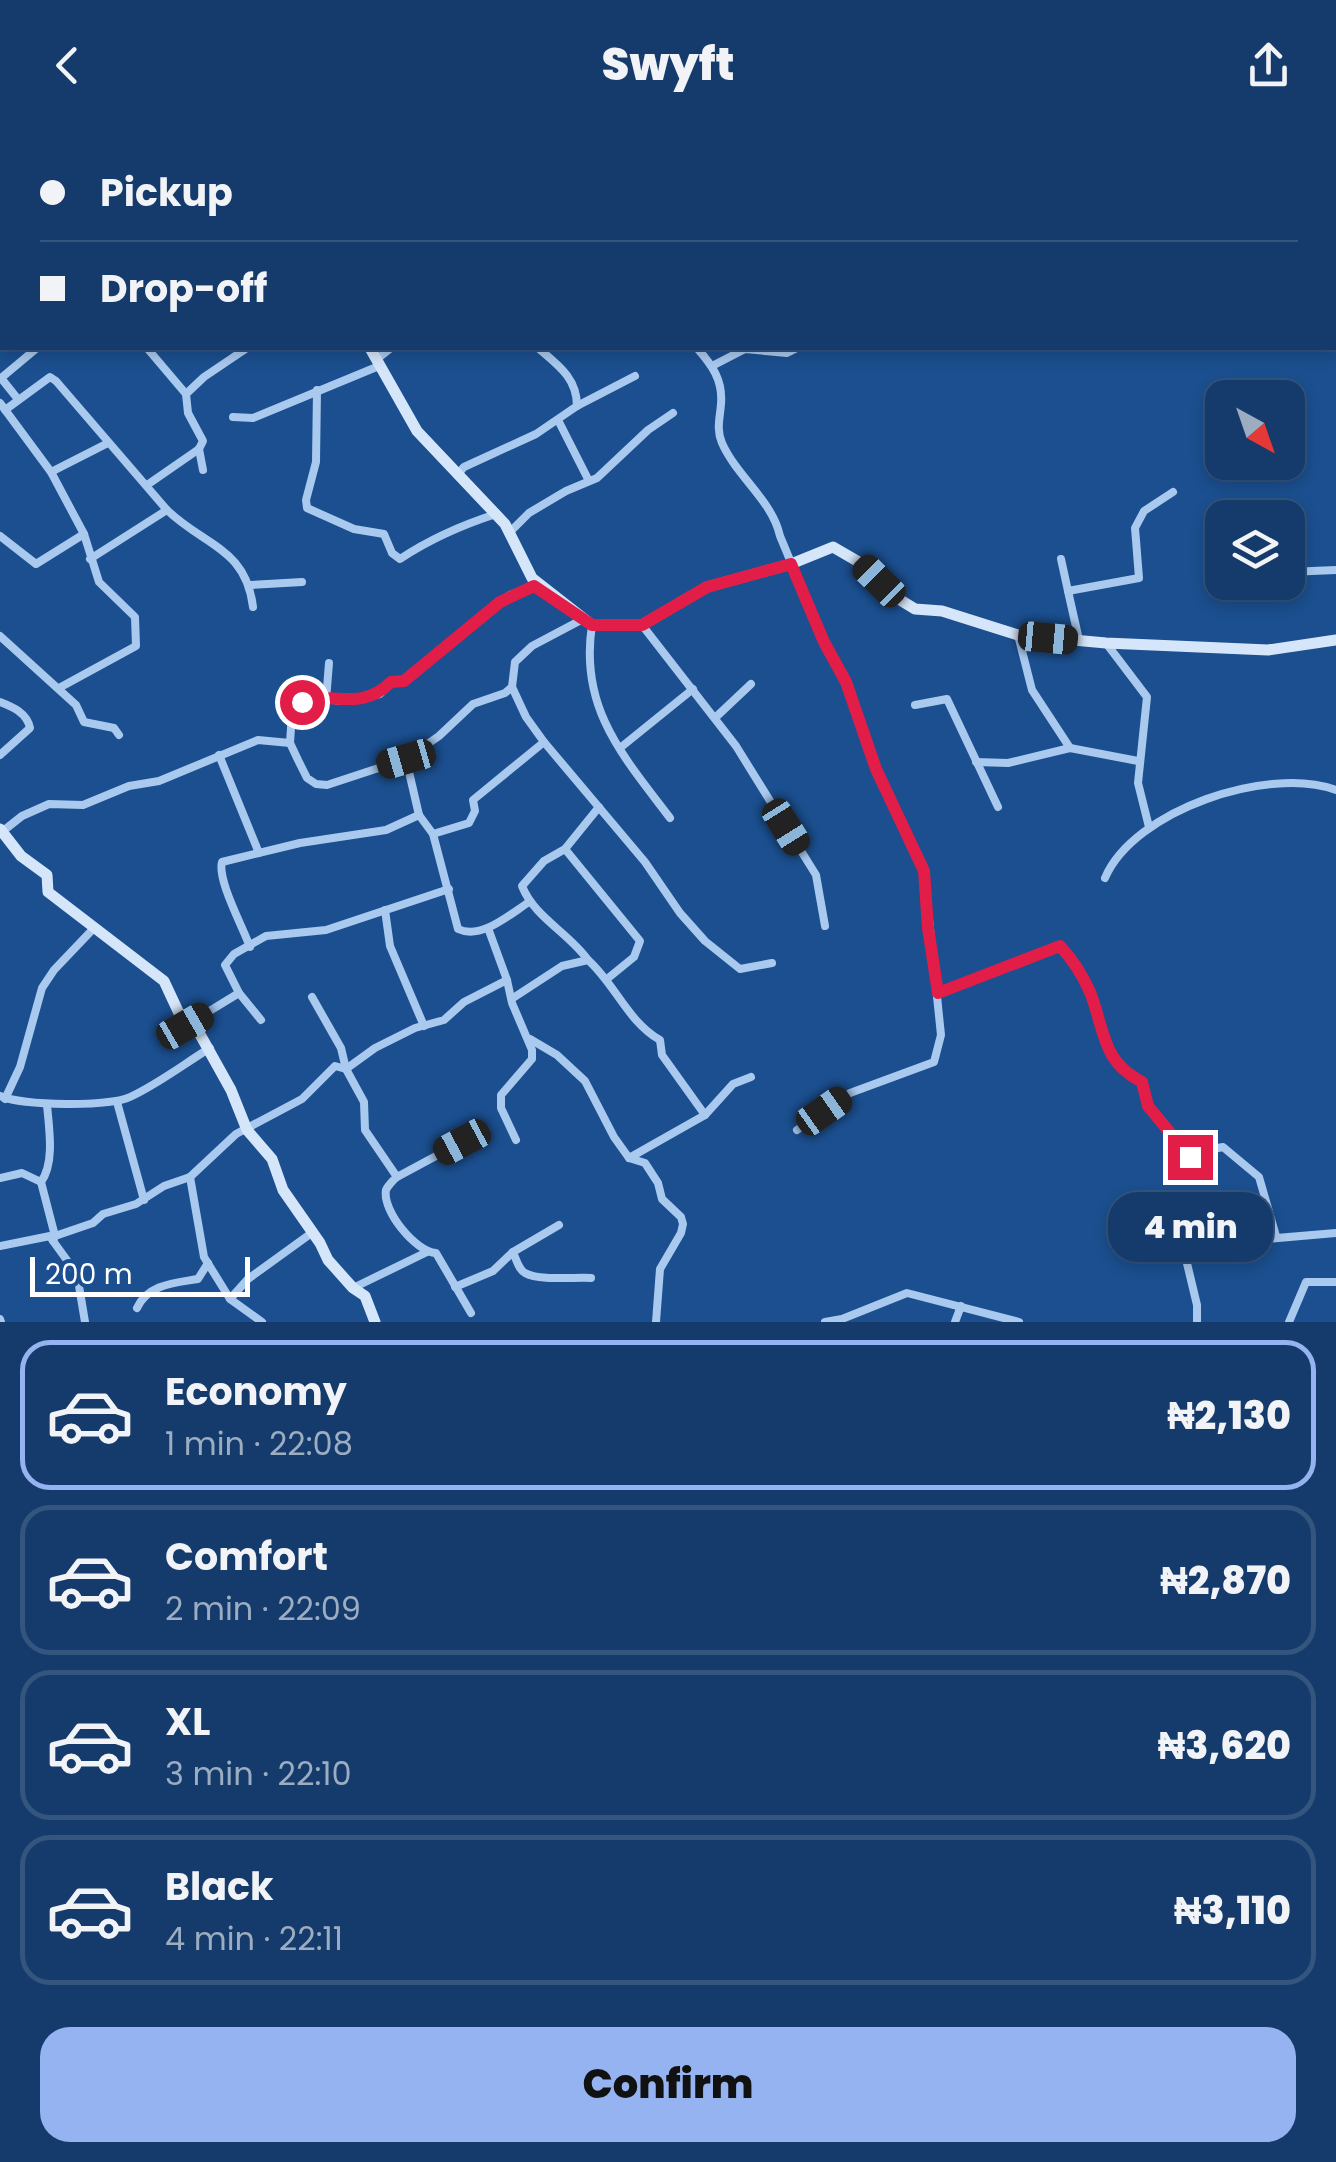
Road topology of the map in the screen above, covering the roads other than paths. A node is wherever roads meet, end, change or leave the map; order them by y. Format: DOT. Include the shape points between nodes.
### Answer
graph roads {
  1 [pos="35,350"];
  2 [pos="149,350"];
  3 [pos="244,350"];
  4 [pos="371,350"];
  5 [pos="389,350"];
  6 [pos="540,350"];
  7 [pos="700,350"];
  8 [pos="743,350"];
  9 [pos="756,350"];
  10 [pos="793,350"];
  11 [pos="377,363"];
  12 [pos="712,366"];
  13 [pos="635,376"];
  14 [pos="0,379"];
  15 [pos="317,390"];
  16 [pos="186,394"];
  17 [pos="17,398"];
  18 [pos="577,406"];
  19 [pos="2,407"];
  20 [pos="673,413"];
  21 [pos="233,417"];
  22 [pos="558,420"];
  23 [pos="108,443"];
  24 [pos="199,449"];
  25 [pos="203,470"];
  26 [pos="51,472"];
  27 [pos="457,476"];
  28 [pos="589,482"];
  29 [pos="147,485"];
  30 [pos="1173,492"];
  31 [pos="167,510"];
  32 [pos="496,514"];
  33 [pos="510,532"];
  34 [pos="84,534"];
  35 [pos="0,536"];
  36 [pos="90,559"];
  37 [pos="1061,560"];
  38 [pos="791,564"];
  39 [pos="1336,570"];
  40 [pos="1305,571"];
  41 [pos="302,582"];
  42 [pos="250,584"];
  43 [pos="539,586"];
  44 [pos="1068,591"];
  45 [pos="253,607"];
  46 [pos="588,622"];
  47 [pos="642,625"];
  48 [pos="1018,635"];
  49 [pos="0,636"];
  50 [pos="1079,640"];
  51 [pos="1336,640"];
  52 [pos="1106,643"];
  53 [pos="329,663"];
  54 [pos="751,684"];
  55 [pos="512,686"];
  56 [pos="60,688"];
  57 [pos="693,688"];
  58 [pos="326,700"];
  59 [pos="0,702"];
  60 [pos="914,705"];
  61 [pos="716,717"];
  62 [pos="119,735"];
  63 [pos="544,742"];
  64 [pos="290,743"];
  65 [pos="620,748"];
  66 [pos="1070,748"];
  67 [pos="0,754"];
  68 [pos="219,756"];
  69 [pos="406,759"];
  70 [pos="1138,761"];
  71 [pos="976,762"];
  72 [pos="1336,790"];
  73 [pos="599,807"];
  74 [pos="998,807"];
  75 [pos="419,815"];
  76 [pos="670,818"];
  77 [pos="1149,828"];
  78 [pos="433,834"];
  79 [pos="2,835"];
  80 [pos="565,849"];
  81 [pos="259,853"];
  82 [pos="1105,878"];
  83 [pos="448,889"];
  84 [pos="529,902"];
  85 [pos="385,910"];
  86 [pos="826,926"];
  87 [pos="95,927"];
  88 [pos="488,928"];
  89 [pos="250,947"];
  90 [pos="588,960"];
  91 [pos="772,963"];
  92 [pos="607,979"];
  93 [pos="507,980"];
  94 [pos="239,993"];
  95 [pos="938,993"];
  96 [pos="312,997"];
  97 [pos="513,998"];
  98 [pos="261,1020"];
  99 [pos="185,1026"];
  100 [pos="424,1026"];
  101 [pos="530,1040"];
  102 [pos="210,1048"];
  103 [pos="346,1069"];
  104 [pos="751,1076"];
  105 [pos="2,1098"];
  106 [pos="116,1102"];
  107 [pos="47,1105"];
  108 [pos="705,1115"];
  109 [pos="247,1130"];
  110 [pos="797,1130"];
  111 [pos="516,1140"];
  112 [pos="462,1142"];
  113 [pos="629,1158"];
  114 [pos="397,1176"];
  115 [pos="190,1177"];
  116 [pos="0,1178"];
  117 [pos="41,1182"];
  118 [pos="144,1200"];
  119 [pos="558,1224"];
  120 [pos="312,1232"];
  121 [pos="1336,1233"];
  122 [pos="1276,1236"];
  123 [pos="54,1239"];
  124 [pos="0,1246"];
  125 [pos="426,1252"];
  126 [pos="512,1252"];
  127 [pos="208,1263"];
  128 [pos="591,1278"];
  129 [pos="1336,1282"];
  130 [pos="455,1286"];
  131 [pos="352,1288"];
  132 [pos="230,1299"];
  133 [pos="960,1306"];
  134 [pos="137,1308"];
  135 [pos="472,1312"];
  136 [pos="86,1322"];
  137 [pos="262,1322"];
  138 [pos="375,1322"];
  139 [pos="656,1322"];
  140 [pos="825,1322"];
  141 [pos="955,1322"];
  142 [pos="1018,1322"];
  143 [pos="1197,1322"];
  144 [pos="1289,1322"];
  1 -- 14 [label="street"];
  2 -- 16 [label="street"];
  3 -- 16 [label="street"];
  4 -- 11 [label="street"];
  5 -- 11 [label="street"];
  6 -- 18 [label="street" via="567,374"];
  7 -- 12 [label="street"];
  8 -- 12 [label="street"];
  9 -- 10 [label="street"];
  11 -- 15 [label="street"];
  11 -- 27 [label="street" via="417,432"];
  12 -- 38 [label="street" via="721,385 720,438 776,520"];
  13 -- 18 [label="street"];
  14 -- 17 [label="street"];
  15 -- 21 [label="street" via="253,418"];
  15 -- 32 [label="street" via="316,462 307,508 384,534 400,559 456,526"];
  16 -- 24 [label="street" via="203,440"];
  17 -- 19 [label="street"];
  17 -- 23 [label="street" via="50,377"];
  18 -- 22 [label="street"];
  19 -- 26 [label="street"];
  20 -- 28 [label="street"];
  22 -- 27 [label="street"];
  22 -- 28 [label="street"];
  23 -- 26 [label="street"];
  23 -- 29 [label="street"];
  24 -- 25 [label="street"];
  24 -- 29 [label="street"];
  26 -- 34 [label="street"];
  27 -- 32 [label="street"];
  28 -- 33 [label="street" via="529,514"];
  29 -- 31 [label="street"];
  30 -- 44 [label="street" via="1144,511 1135,528 1138,578"];
  31 -- 36 [label="street"];
  31 -- 42 [label="street" via="228,554"];
  32 -- 33 [label="street"];
  33 -- 43 [label="street"];
  34 -- 35 [label="street" via="36,564"];
  34 -- 36 [label="street"];
  36 -- 56 [label="street" via="99,582 135,617 136,646"];
  37 -- 44 [label="street"];
  38 -- 47 [label="street" via="707,587"];
  38 -- 48 [label="street" via="834,547 915,609"];
  38 -- 95 [label="street" via="924,871"];
  39 -- 40 [label="street"];
  41 -- 42 [label="street"];
  42 -- 45 [label="street"];
  43 -- 46 [label="street"];
  43 -- 58 [label="street" via="512,594 380,694"];
  44 -- 50 [label="street"];
  46 -- 47 [label="street"];
  46 -- 55 [label="street" via="520,654"];
  46 -- 65 [label="street" via="597,704"];
  47 -- 57 [label="street"];
  48 -- 50 [label="street"];
  48 -- 66 [label="street" via="1032,690"];
  49 -- 56 [label="street"];
  50 -- 52 [label="street"];
  51 -- 52 [label="street" via="1268,650"];
  52 -- 70 [label="street" via="1147,697"];
  53 -- 58 [label="street"];
  54 -- 61 [label="street"];
  55 -- 63 [label="street"];
  55 -- 69 [label="street" via="472,704"];
  56 -- 62 [label="street" via="84,722"];
  57 -- 61 [label="street"];
  57 -- 65 [label="street"];
  58 -- 64 [label="street" via="311,697 292,712"];
  59 -- 67 [label="street" via="17,709 30,728"];
  60 -- 71 [label="street" via="946,699"];
  61 -- 86 [label="street" via="816,875"];
  63 -- 73 [label="street"];
  63 -- 78 [label="street" via="474,800 470,823"];
  64 -- 68 [label="street" via="258,740"];
  64 -- 69 [label="street" via="316,784"];
  65 -- 76 [label="street"];
  66 -- 70 [label="street"];
  66 -- 71 [label="street" via="1008,763"];
  68 -- 79 [label="street" via="83,805 49,804"];
  68 -- 81 [label="street"];
  69 -- 75 [label="street"];
  70 -- 77 [label="street"];
  71 -- 74 [label="street"];
  72 -- 77 [label="street" via="1315,782 1232,788"];
  73 -- 80 [label="street"];
  73 -- 91 [label="street" via="705,941 740,969"];
  75 -- 78 [label="street"];
  75 -- 81 [label="street" via="386,830"];
  77 -- 82 [label="street" via="1120,852"];
  78 -- 83 [label="street"];
  79 -- 87 [label="street" via="47,874 48,892"];
  80 -- 84 [label="street" via="522,886"];
  80 -- 92 [label="street" via="640,940 634,957"];
  81 -- 89 [label="street" via="228,859 220,870"];
  83 -- 85 [label="street"];
  83 -- 88 [label="street" via="458,929"];
  84 -- 88 [label="street"];
  84 -- 90 [label="street"];
  85 -- 89 [label="street" via="326,930 266,936"];
  85 -- 100 [label="street" via="390,946"];
  87 -- 99 [label="street" via="164,982"];
  87 -- 105 [label="street" via="42,988 20,1068"];
  88 -- 93 [label="street"];
  89 -- 94 [label="street" via="225,964"];
  90 -- 92 [label="street"];
  90 -- 97 [label="street" via="562,966"];
  92 -- 108 [label="street" via="646,1032 660,1040 662,1055"];
  93 -- 97 [label="street"];
  93 -- 100 [label="street"];
  94 -- 98 [label="street"];
  94 -- 99 [label="street"];
  95 -- 110 [label="street" via="941,1035 934,1062 850,1093"];
  95 -- 122 [label="street" via="1060,946 1078,967 1112,1057 1142,1082 1148,1106 1190,1157 1223,1147 1256,1172"];
  96 -- 103 [label="street"];
  97 -- 101 [label="street"];
  99 -- 102 [label="street" via="197,1029"];
  100 -- 103 [label="street"];
  101 -- 111 [label="street" via="532,1059 501,1095"];
  101 -- 113 [label="street" via="585,1081"];
  102 -- 106 [label="street"];
  102 -- 109 [label="street"];
  103 -- 109 [label="street" via="335,1066 302,1099"];
  103 -- 114 [label="street" via="364,1102 365,1130"];
  104 -- 108 [label="street" via="733,1084"];
  105 -- 107 [label="street"];
  106 -- 107 [label="street"];
  106 -- 118 [label="street"];
  107 -- 117 [label="street" via="49,1159"];
  108 -- 113 [label="street"];
  109 -- 115 [label="street"];
  109 -- 120 [label="street" via="272,1159 283,1190"];
  112 -- 114 [label="street"];
  113 -- 139 [label="street" via="644,1163 684,1224 660,1269"];
  114 -- 125 [label="street" via="386,1193 399,1228"];
  115 -- 118 [label="street"];
  115 -- 127 [label="street"];
  116 -- 117 [label="street" via="22,1173"];
  117 -- 123 [label="street"];
  118 -- 123 [label="street"];
  119 -- 126 [label="street"];
  120 -- 131 [label="street"];
  120 -- 132 [label="street"];
  121 -- 122 [label="street"];
  122 -- 143 [label="street" via="1188,1250"];
  123 -- 124 [label="street"];
  123 -- 136 [label="street" via="77,1274"];
  125 -- 130 [label="street" via="436,1253"];
  125 -- 131 [label="street"];
  126 -- 128 [label="street" via="530,1275"];
  126 -- 130 [label="street" via="493,1271"];
  127 -- 132 [label="street"];
  127 -- 134 [label="street" via="198,1279 152,1291"];
  129 -- 144 [label="street" via="1306,1282"];
  130 -- 135 [label="street"];
  131 -- 138 [label="street" via="365,1296"];
  132 -- 137 [label="street"];
  133 -- 140 [label="street" via="907,1293"];
  133 -- 141 [label="street"];
  133 -- 142 [label="street"];
}
